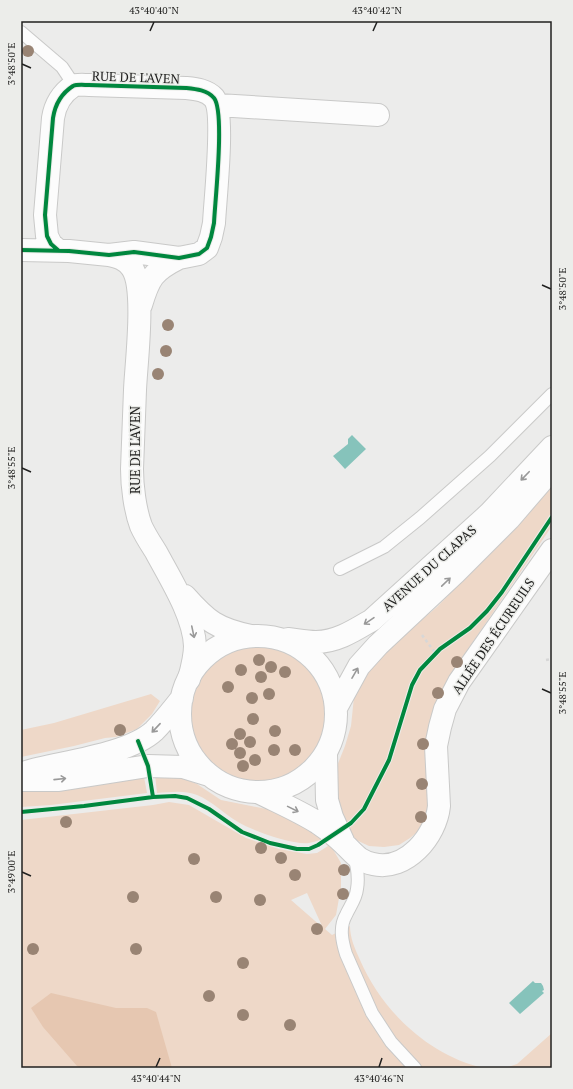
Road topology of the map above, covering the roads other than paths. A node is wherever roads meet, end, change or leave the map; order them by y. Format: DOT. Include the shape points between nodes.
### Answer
graph roads {
  1 [pos="21,32"];
  2 [pos="74,85"];
  3 [pos="218,105"];
  4 [pos="378,115"];
  5 [pos="21,250"];
  6 [pos="59,251"];
  7 [pos="109,255"];
  8 [pos="179,258"];
  9 [pos="140,308"];
  10 [pos="552,394"];
  11 [pos="552,447"];
  12 [pos="552,469"];
  13 [pos="552,550"];
  14 [pos="340,569"];
  15 [pos="173,583"];
  16 [pos="251,636"];
  17 [pos="282,639"];
  18 [pos="185,688"];
  19 [pos="336,708"];
  20 [pos="326,754"];
  21 [pos="21,773"];
  22 [pos="209,775"];
  23 [pos="21,780"];
  24 [pos="258,792"];
  25 [pos="349,850"];
  26 [pos="414,1068"];
  1 -- 2 [label="lane" via="62,67"];
  2 -- 3 [label="street, RUE DE L'AVEN" via="186,88 209,93"];
  2 -- 6 [label="street, RUE DE L'AVEN" via="59,101 53,118 46,236"];
  3 -- 4 [label="street"];
  3 -- 8 [label="street, RUE DE L'AVEN" via="220,124 211,237 207,248 200,254"];
  5 -- 6 [label="street, RUE DE L'AVEN"];
  6 -- 7 [label="street, RUE DE L'AVEN"];
  7 -- 8 [label="street, RUE DE L'AVEN" via="134,252"];
  7 -- 9 [label="street, RUE DE L'AVEN" via="120,258 132,268"];
  8 -- 9 [label="street, RUE DE L'AVEN" via="164,265 155,273"];
  9 -- 15 [label="street, RUE DE L'AVEN" via="132,477 141,526"];
  10 -- 14 [label="lane" via="490,456 420,518 384,547"];
  11 -- 17 [label="street, AVENUE DU CLAPAS, one-way" via="488,514 372,620 339,638 317,642"];
  19 -- 12 [label="street, AVENUE DU CLAPAS, one-way" via="359,666 509,519"];
  13 -- 25 [label="street, ALLÉE DES ÉCUREUILS" via="460,682 445,709 436,746 438,814 427,838 412,854 397,864 385,866 364,861"];
  15 -- 16 [label="street, RUE DE L'AVEN" via="210,622 235,633"];
  15 -- 18 [label="street, RUE DE L'AVEN, one-way" via="189,619 194,638 193,663"];
  16 -- 17 [label="street"];
  16 -- 18 [label="street" via="228,642 208,654 197,665"];
  17 -- 19 [label="street" via="306,652 325,672"];
  18 -- 21 [label="street, one-way" via="154,731 138,741 122,748"];
  18 -- 22 [label="street, RUE DE L'AVEN" via="181,726 186,744 196,761"];
  19 -- 20 [label="street" via="335,728"];
  20 -- 24 [label="street" via="318,765 297,782 284,788"];
  20 -- 25 [label="street" via="327,800 332,817"];
  23 -- 22 [label="street, one-way" via="59,780 148,766 183,767"];
  22 -- 24 [label="street" via="240,790"];
  24 -- 25 [label="street, ALLÉE DES ÉCUREUILS, one-way" via="308,817"];
  25 -- 26 [label="lane" via="358,873 357,889 353,903 345,916 341,935 344,949 372,1013 391,1042"];
}
